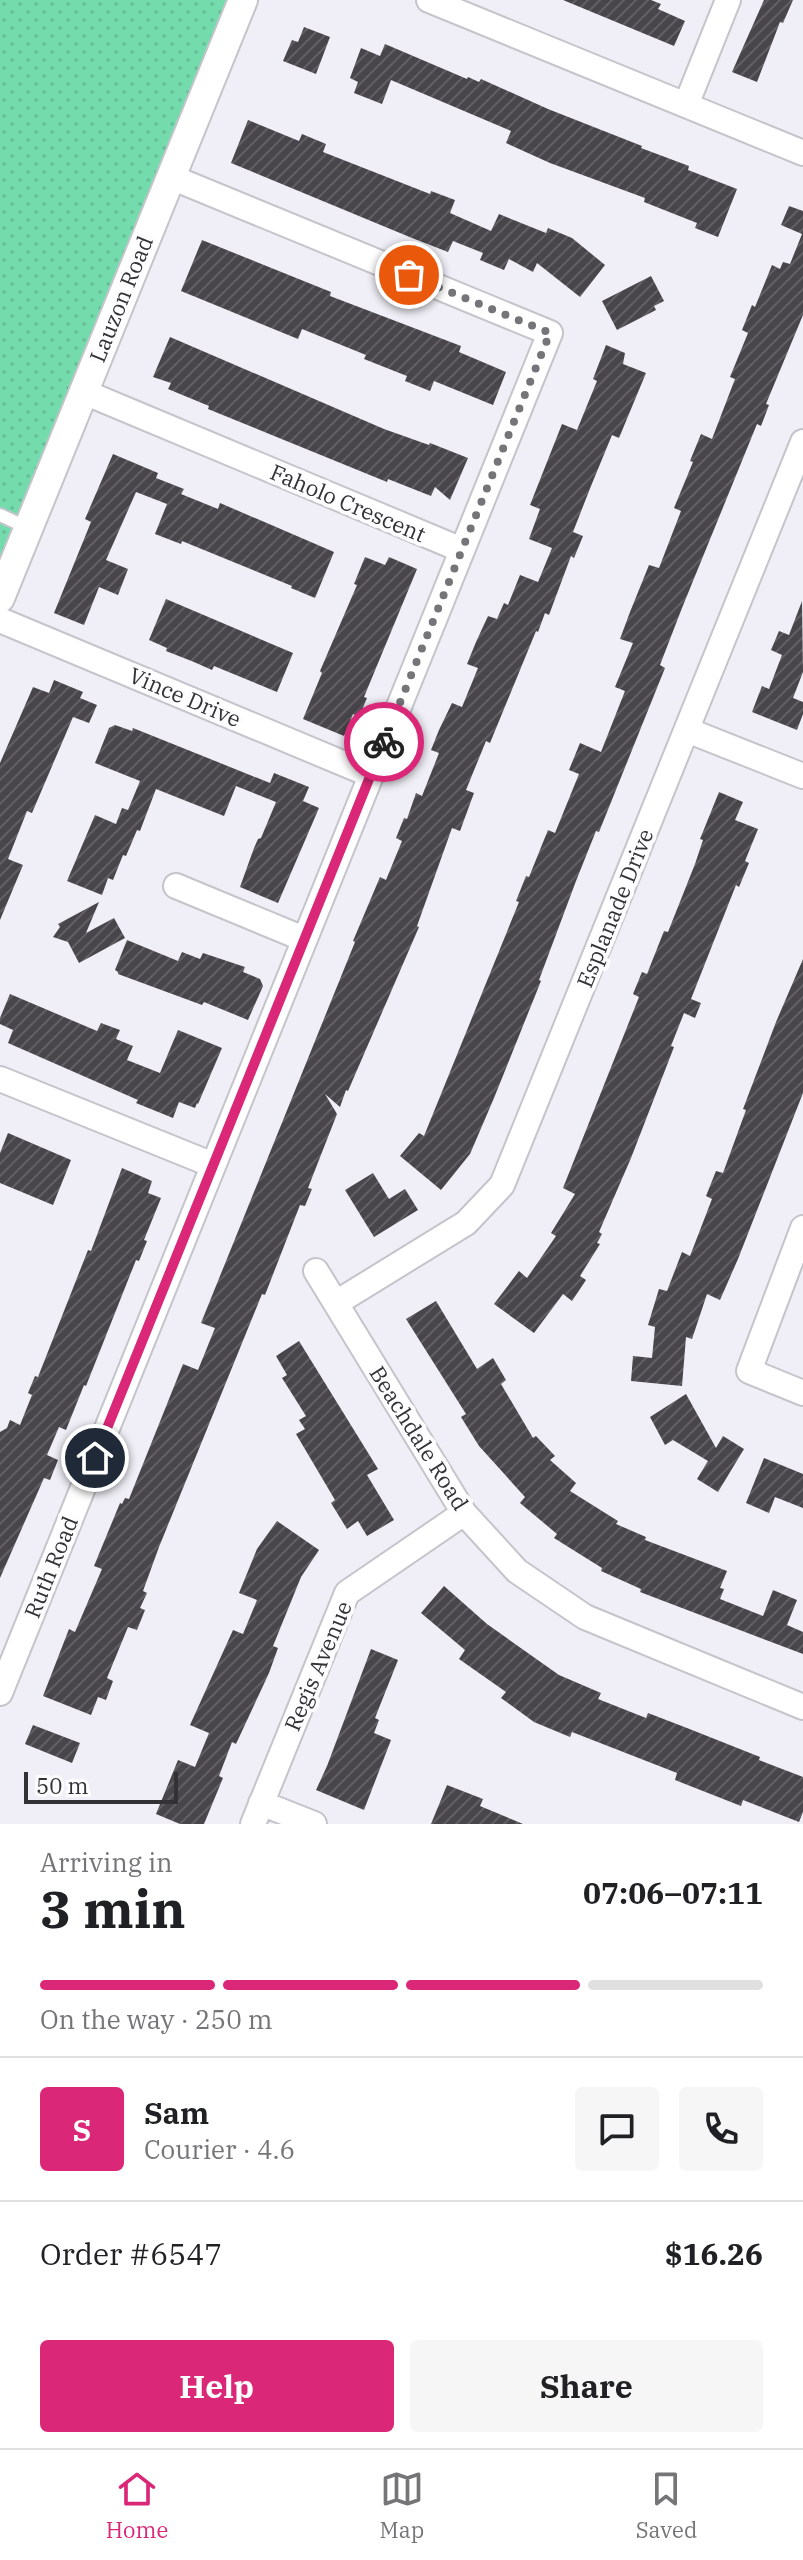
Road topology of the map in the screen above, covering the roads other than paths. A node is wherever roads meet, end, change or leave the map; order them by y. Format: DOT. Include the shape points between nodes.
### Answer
graph roads {
  1 [pos="243,0"];
  2 [pos="429,0"];
  3 [pos="728,0"];
  4 [pos="686,105"];
  5 [pos="803,153"];
  6 [pos="171,177"];
  7 [pos="84,392"];
  8 [pos="803,442"];
  9 [pos="0,515"];
  10 [pos="28,528"];
  11 [pos="462,550"];
  12 [pos="0,598"];
  13 [pos="0,620"];
  14 [pos="687,730"];
  15 [pos="371,775"];
  16 [pos="803,776"];
  17 [pos="176,886"];
  18 [pos="304,939"];
  19 [pos="0,1079"];
  20 [pos="213,1165"];
  21 [pos="803,1228"];
  22 [pos="316,1271"];
  23 [pos="336,1303"];
  24 [pos="803,1393"];
  25 [pos="464,1513"];
  26 [pos="0,1693"];
  27 [pos="803,1707"];
  28 [pos="257,1813"];
  29 [pos="314,1824"];
  1 -- 6 [label="street, Lauzon Road"];
  2 -- 4 [label="street"];
  3 -- 4 [label="street"];
  4 -- 5 [label="street"];
  6 -- 7 [label="street, Lauzon Road"];
  6 -- 11 [label="street" via="550,333"];
  7 -- 10 [label="street, Lauzon Road"];
  7 -- 11 [label="street, Faholo Crescent"];
  8 -- 14 [label="street, Esplanade Drive"];
  9 -- 10 [label="lane"];
  10 -- 12 [label="street, Lauzon Road"];
  11 -- 15 [label="street, Ruth Road"];
  13 -- 15 [label="street, Vince Drive"];
  14 -- 16 [label="street"];
  14 -- 23 [label="street, Esplanade Drive" via="502,1185 466,1223"];
  15 -- 18 [label="street, Ruth Road"];
  17 -- 18 [label="street"];
  18 -- 20 [label="street, Ruth Road"];
  19 -- 20 [label="street"];
  20 -- 26 [label="street, Ruth Road"];
  21 -- 24 [label="street" via="749,1371"];
  22 -- 23 [label="street, Beachdale Road"];
  23 -- 25 [label="street, Beachdale Road"];
  25 -- 27 [label="street, Beachdale Road" via="517,1571 585,1617"];
  25 -- 28 [label="street, Regis Avenue" via="347,1593"];
  28 -- 29 [label="street"];
}
